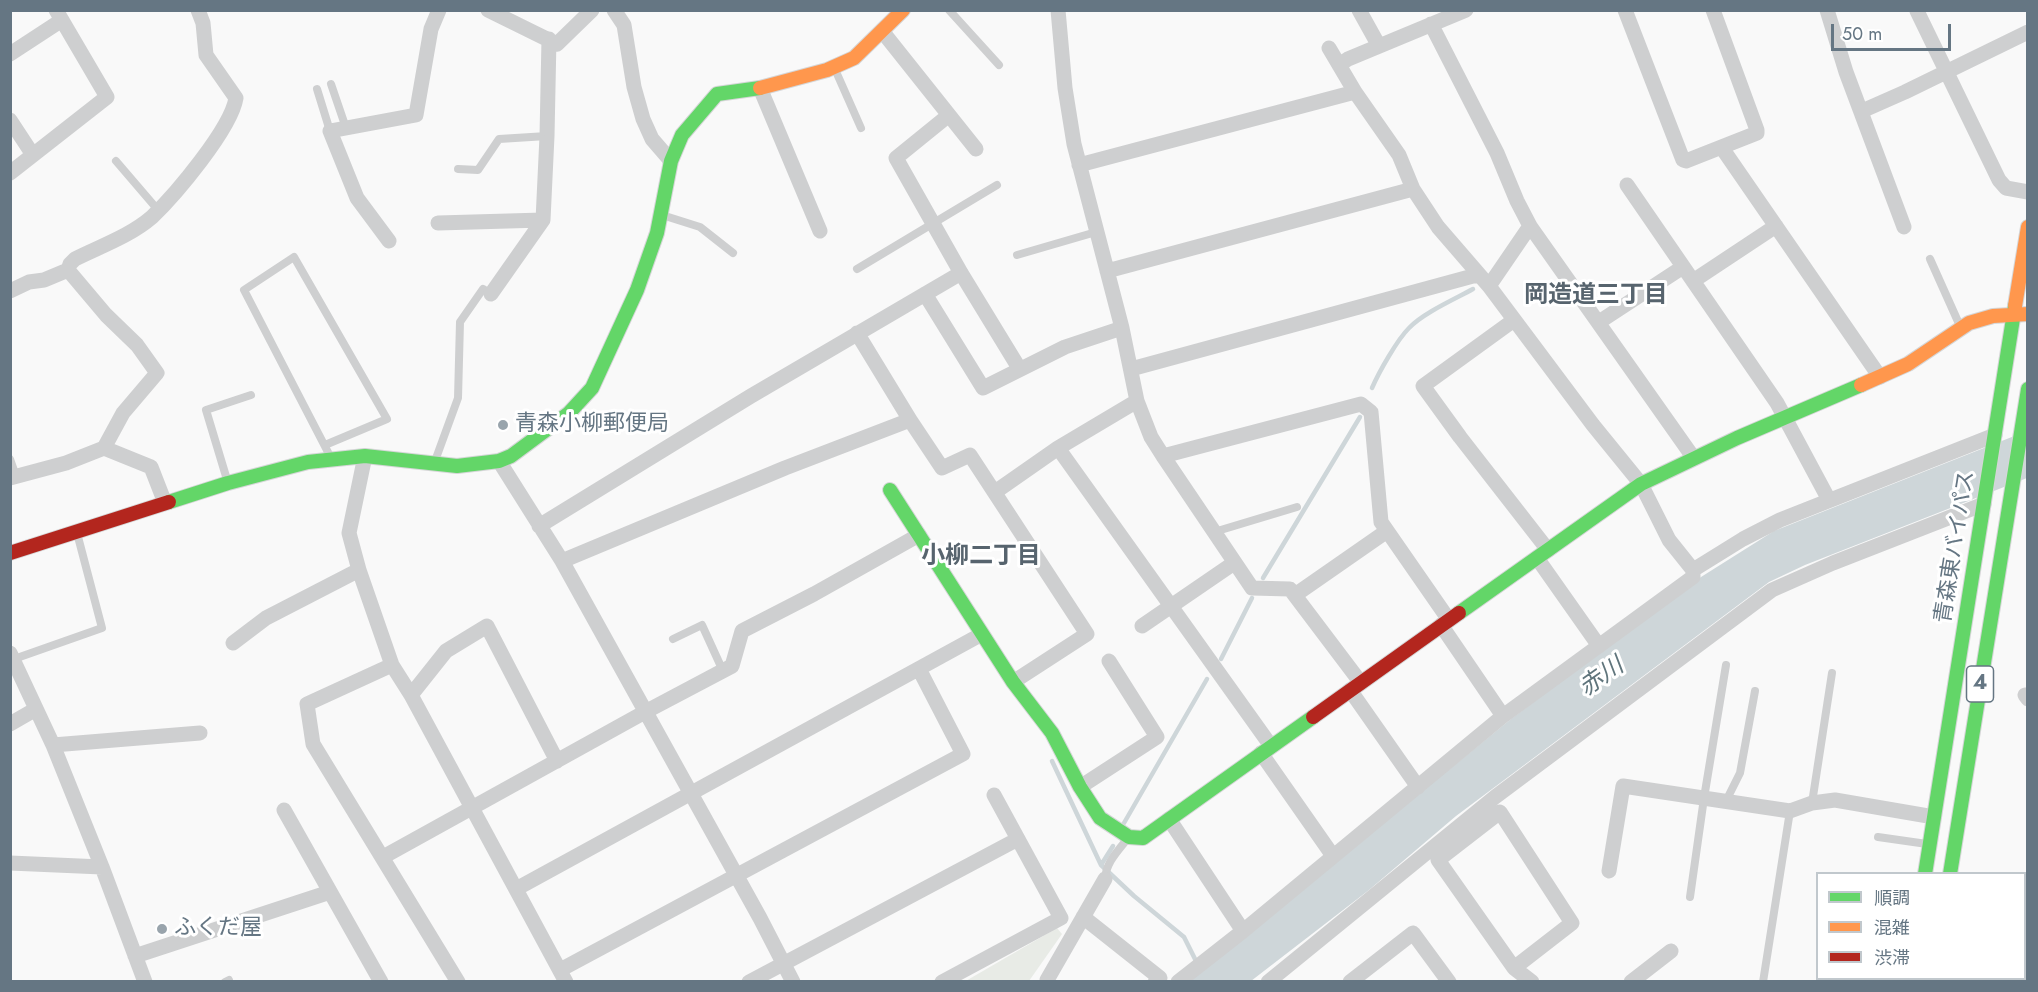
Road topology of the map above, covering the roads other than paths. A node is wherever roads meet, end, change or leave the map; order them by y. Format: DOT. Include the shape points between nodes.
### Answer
graph roads {
  1 [pos="198,10"];
  2 [pos="439,10"];
  3 [pos="488,10"];
  4 [pos="592,10"];
  5 [pos="614,10"];
  6 [pos="903,10"];
  7 [pos="949,10"];
  8 [pos="1058,10"];
  9 [pos="1359,10"];
  10 [pos="1466,10"];
  11 [pos="1625,10"];
  12 [pos="1713,10"];
  13 [pos="1827,10"];
  14 [pos="1917,11"];
  15 [pos="59,15"];
  16 [pos="1431,24"];
  17 [pos="882,31"];
  18 [pos="2028,32"];
  19 [pos="549,39"];
  20 [pos="1379,46"];
  21 [pos="1329,48"];
  22 [pos="10,54"];
  23 [pos="1339,64"];
  24 [pos="999,65"];
  25 [pos="834,67"];
  26 [pos="1947,72"];
  27 [pos="331,84"];
  28 [pos="760,88"];
  29 [pos="317,89"];
  30 [pos="1355,92"];
  31 [pos="1862,111"];
  32 [pos="949,115"];
  33 [pos="10,120"];
  34 [pos="861,128"];
  35 [pos="338,130"];
  36 [pos="548,136"];
  37 [pos="1722,148"];
  38 [pos="976,149"];
  39 [pos="33,155"];
  40 [pos="116,161"];
  41 [pos="671,161"];
  42 [pos="1079,165"];
  43 [pos="458,169"];
  44 [pos="10,173"];
  45 [pos="997,184"];
  46 [pos="1627,185"];
  47 [pos="1413,189"];
  48 [pos="2028,192"];
  49 [pos="158,210"];
  50 [pos="662,215"];
  51 [pos="543,220"];
  52 [pos="438,223"];
  53 [pos="933,224"];
  54 [pos="1530,226"];
  55 [pos="1776,226"];
  56 [pos="1904,227"];
  57 [pos="2028,227"];
  58 [pos="820,231"];
  59 [pos="1096,232"];
  60 [pos="389,241"];
  61 [pos="733,253"];
  62 [pos="2025,254"];
  63 [pos="1017,255"];
  64 [pos="1930,259"];
  65 [pos="1683,267"];
  66 [pos="68,270"];
  67 [pos="857,270"];
  68 [pos="1107,272"];
  69 [pos="961,273"];
  70 [pos="1484,281"];
  71 [pos="1693,281"];
  72 [pos="10,291"];
  73 [pos="491,294"];
  74 [pos="925,294"];
  75 [pos="2021,314"];
  76 [pos="1515,320"];
  77 [pos="1599,322"];
  78 [pos="1961,327"];
  79 [pos="1122,328"];
  80 [pos="857,333"];
  81 [pos="1019,368"];
  82 [pos="1131,369"];
  83 [pos="1880,376"];
  84 [pos="2028,389"];
  85 [pos="251,394"];
  86 [pos="1137,401"];
  87 [pos="1785,416"];
  88 [pos="2025,418"];
  89 [pos="910,420"];
  90 [pos="1995,437"];
  91 [pos="325,445"];
  92 [pos="104,448"];
  93 [pos="1059,448"];
  94 [pos="365,456"];
  95 [pos="1163,456"];
  96 [pos="1693,457"];
  97 [pos="10,459"];
  98 [pos="332,459"];
  99 [pos="499,460"];
  100 [pos="435,464"];
  101 [pos="13,477"];
  102 [pos="228,483"];
  103 [pos="1641,484"];
  104 [pos="2028,488"];
  105 [pos="890,490"];
  106 [pos="995,492"];
  107 [pos="2010,495"];
  108 [pos="1829,500"];
  109 [pos="165,503"];
  110 [pos="1984,504"];
  111 [pos="1297,507"];
  112 [pos="539,526"];
  113 [pos="1387,531"];
  114 [pos="77,532"];
  115 [pos="1214,532"];
  116 [pos="919,535"];
  117 [pos="10,553"];
  118 [pos="1542,554"];
  119 [pos="562,561"];
  120 [pos="1234,563"];
  121 [pos="359,570"];
  122 [pos="1693,570"];
  123 [pos="1295,595"];
  124 [pos="1170,606"];
  125 [pos="1445,623"];
  126 [pos="1142,626"];
  127 [pos="982,634"];
  128 [pos="673,639"];
  129 [pos="233,643"];
  130 [pos="1599,646"];
  131 [pos="12,656"];
  132 [pos="1108,661"];
  133 [pos="1726,664"];
  134 [pos="392,665"];
  135 [pos="919,669"];
  136 [pos="723,671"];
  137 [pos="1832,673"];
  138 [pos="1013,682"];
  139 [pos="1356,686"];
  140 [pos="1755,691"];
  141 [pos="411,695"];
  142 [pos="36,709"];
  143 [pos="645,712"];
  144 [pos="1503,716"];
  145 [pos="10,724"];
  146 [pos="201,733"];
  147 [pos="53,746"];
  148 [pos="1266,750"];
  149 [pos="556,760"];
  150 [pos="1418,787"];
  151 [pos="1080,788"];
  152 [pos="690,794"];
  153 [pos="994,795"];
  154 [pos="1704,798"];
  155 [pos="1726,801"];
  156 [pos="1812,803"];
  157 [pos="471,807"];
  158 [pos="284,810"];
  159 [pos="1790,811"];
  160 [pos="1934,817"];
  161 [pos="1169,819"];
  162 [pos="1129,837"];
  163 [pos="1878,837"];
  164 [pos="1018,839"];
  165 [pos="1930,844"];
  166 [pos="383,856"];
  167 [pos="1333,856"];
  168 [pos="10,863"];
  169 [pos="102,867"];
  170 [pos="1609,871"];
  171 [pos="1925,872"];
  172 [pos="1950,872"];
  173 [pos="737,876"];
  174 [pos="1105,876"];
  175 [pos="516,889"];
  176 [pos="330,892"];
  177 [pos="1690,897"];
  178 [pos="1083,916"];
  179 [pos="1243,931"];
  180 [pos="1671,951"];
  181 [pos="135,956"];
  182 [pos="783,963"];
  183 [pos="1514,968"];
  184 [pos="563,976"];
  185 [pos="1278,979"];
  186 [pos="1047,980"];
  187 [pos="145,981"];
  188 [pos="381,981"];
  189 [pos="458,981"];
  190 [pos="749,981"];
  191 [pos="793,981"];
  192 [pos="942,981"];
  193 [pos="1155,981"];
  194 [pos="1178,981"];
  195 [pos="1350,981"];
  196 [pos="1449,981"];
  197 [pos="1532,981"];
  198 [pos="1631,981"];
  199 [pos="1763,981"];
  1 -- 49 [label="street" via="206,55 236,98 219,137"];
  2 -- 35 [label="street" via="431,29 416,115"];
  3 -- 19 [label="street"];
  4 -- 19 [label="street" via="557,44"];
  5 -- 41 [label="street" via="624,25 643,118 652,139"];
  6 -- 17 [label="main road"];
  7 -- 24 [label="lane"];
  8 -- 42 [label="street"];
  9 -- 20 [label="street"];
  10 -- 16 [label="street"];
  11 -- 37 [label="street" via="1683,160"];
  12 -- 37 [label="street" via="1757,130"];
  13 -- 31 [label="street"];
  14 -- 26 [label="street"];
  15 -- 22 [label="street"];
  15 -- 39 [label="street" via="107,97"];
  16 -- 20 [label="street"];
  16 -- 54 [label="street"];
  17 -- 25 [label="main road" via="854,58"];
  17 -- 32 [label="street"];
  18 -- 26 [label="street"];
  19 -- 36 [label="street"];
  20 -- 23 [label="street"];
  21 -- 23 [label="street"];
  23 -- 30 [label="street"];
  25 -- 28 [label="main road"];
  25 -- 34 [label="lane"];
  26 -- 31 [label="street"];
  26 -- 48 [label="street" via="1999,180 2006,188"];
  27 -- 35 [label="lane"];
  28 -- 41 [label="main road" via="717,94 682,135"];
  28 -- 58 [label="street"];
  29 -- 35 [label="lane"];
  30 -- 42 [label="street"];
  30 -- 47 [label="street" via="1399,155"];
  31 -- 56 [label="street"];
  32 -- 38 [label="street"];
  32 -- 53 [label="street" via="896,158"];
  33 -- 39 [label="street"];
  35 -- 60 [label="street" via="357,198"];
  36 -- 43 [label="lane" via="499,139 478,170"];
  36 -- 51 [label="street"];
  37 -- 55 [label="street"];
  39 -- 44 [label="street"];
  40 -- 49 [label="lane"];
  41 -- 50 [label="main road"];
  42 -- 59 [label="street"];
  45 -- 53 [label="lane"];
  46 -- 65 [label="street"];
  47 -- 68 [label="street"];
  47 -- 70 [label="street"];
  49 -- 66 [label="street" via="128,233 75,259"];
  50 -- 61 [label="lane" via="700,228"];
  50 -- 99 [label="main road" via="637,290 592,388 569,414 511,456"];
  51 -- 52 [label="street"];
  51 -- 73 [label="street"];
  53 -- 67 [label="lane"];
  53 -- 69 [label="street"];
  54 -- 70 [label="street"];
  54 -- 77 [label="street"];
  55 -- 71 [label="street"];
  55 -- 83 [label="street"];
  57 -- 62 [label="main road, 青森東バイパス / 4"];
  59 -- 63 [label="lane"];
  59 -- 68 [label="street"];
  62 -- 75 [label="main road, 青森東バイパス / 4"];
  64 -- 78 [label="lane"];
  65 -- 71 [label="street"];
  65 -- 77 [label="street"];
  66 -- 72 [label="street"];
  66 -- 92 [label="street" via="137,345 157,373 123,413"];
  68 -- 79 [label="street"];
  69 -- 74 [label="street"];
  69 -- 81 [label="street"];
  70 -- 76 [label="street"];
  70 -- 82 [label="street" via="1461,279"];
  71 -- 87 [label="street"];
  73 -- 100 [label="lane" via="483,289 460,322 458,398"];
  74 -- 80 [label="street"];
  74 -- 81 [label="street" via="983,388"];
  75 -- 78 [label="main road" via="1988,317"];
  75 -- 90 [label="main road, 青森東バイパス / 4"];
  76 -- 103 [label="street"];
  76 -- 118 [label="street" via="1424,386"];
  77 -- 96 [label="street"];
  78 -- 83 [label="main road" via="1917,359"];
  79 -- 81 [label="street"];
  79 -- 82 [label="street"];
  80 -- 89 [label="street"];
  80 -- 112 [label="street"];
  82 -- 86 [label="street"];
  83 -- 87 [label="main road"];
  84 -- 88 [label="main road, 青森東バイパス / 4"];
  85 -- 102 [label="lane" via="206,410"];
  86 -- 93 [label="street"];
  86 -- 95 [label="street"];
  87 -- 96 [label="main road"];
  87 -- 108 [label="street"];
  88 -- 107 [label="main road, 青森東バイパス / 4"];
  89 -- 106 [label="street" via="942,468 970,455"];
  89 -- 119 [label="street"];
  90 -- 108 [label="street"];
  90 -- 110 [label="main road, 青森東バイパス / 4"];
  91 -- 91 [label="lane" via="244,290 294,257 387,419"];
  91 -- 98 [label="lane"];
  92 -- 101 [label="street"];
  92 -- 109 [label="street" via="151,467"];
  93 -- 106 [label="street"];
  93 -- 124 [label="street"];
  94 -- 98 [label="main road"];
  94 -- 100 [label="main road"];
  94 -- 121 [label="street" via="349,533"];
  95 -- 113 [label="street" via="1361,404 1371,412 1381,522"];
  95 -- 115 [label="street"];
  96 -- 103 [label="main road"];
  97 -- 101 [label="lane"];
  98 -- 102 [label="main road"];
  99 -- 100 [label="main road" via="457,466"];
  99 -- 112 [label="street"];
  102 -- 109 [label="main road"];
  103 -- 118 [label="main road"];
  103 -- 122 [label="street" via="1669,540"];
  104 -- 107 [label="street"];
  105 -- 116 [label="main road"];
  106 -- 138 [label="street" via="1087,634"];
  107 -- 172 [label="main road, 青森東バイパス / 4"];
  108 -- 122 [label="street" via="1751,534"];
  109 -- 114 [label="main road"];
  110 -- 160 [label="main road, 青森東バイパス / 4"];
  110 -- 185 [label="street" via="1772,590 1495,797"];
  111 -- 115 [label="lane"];
  112 -- 119 [label="street"];
  113 -- 123 [label="street"];
  113 -- 125 [label="street"];
  114 -- 117 [label="main road"];
  114 -- 131 [label="lane" via="102,628"];
  115 -- 120 [label="street"];
  116 -- 127 [label="main road"];
  116 -- 136 [label="street" via="742,631 732,666"];
  118 -- 125 [label="main road"];
  118 -- 130 [label="street"];
  119 -- 143 [label="street"];
  120 -- 123 [label="street" via="1252,588 1290,589"];
  120 -- 124 [label="street"];
  121 -- 129 [label="street" via="266,618"];
  121 -- 134 [label="street"];
  122 -- 130 [label="street" via="1692,577"];
  123 -- 139 [label="street"];
  124 -- 126 [label="street"];
  124 -- 148 [label="street"];
  125 -- 139 [label="main road"];
  125 -- 144 [label="street"];
  127 -- 135 [label="street"];
  127 -- 138 [label="main road"];
  128 -- 136 [label="lane" via="702,625"];
  130 -- 144 [label="street"];
  131 -- 142 [label="street"];
  132 -- 151 [label="street" via="1157,737"];
  133 -- 154 [label="lane"];
  134 -- 141 [label="street"];
  134 -- 166 [label="street" via="308,704 313,744"];
  135 -- 152 [label="street"];
  135 -- 173 [label="street" via="963,754"];
  136 -- 143 [label="street"];
  137 -- 156 [label="lane"];
  138 -- 151 [label="main road" via="1052,733"];
  139 -- 148 [label="main road"];
  139 -- 150 [label="street"];
  140 -- 155 [label="lane" via="1740,773"];
  141 -- 149 [label="street" via="446,651 487,626"];
  141 -- 157 [label="street"];
  142 -- 145 [label="street"];
  142 -- 147 [label="street"];
  143 -- 149 [label="street"];
  143 -- 152 [label="street"];
  144 -- 150 [label="street"];
  146 -- 147 [label="street"];
  147 -- 169 [label="street"];
  148 -- 161 [label="main road"];
  148 -- 167 [label="street"];
  149 -- 157 [label="street"];
  150 -- 167 [label="street"];
  151 -- 162 [label="main road" via="1100,818"];
  152 -- 173 [label="street"];
  152 -- 175 [label="street"];
  153 -- 164 [label="street"];
  154 -- 155 [label="street"];
  154 -- 170 [label="street" via="1623,786"];
  154 -- 177 [label="lane"];
  155 -- 159 [label="street"];
  156 -- 159 [label="street"];
  156 -- 160 [label="street" via="1835,800"];
  157 -- 166 [label="street"];
  157 -- 175 [label="street"];
  158 -- 176 [label="street"];
  159 -- 199 [label="lane"];
  160 -- 165 [label="main road, 青森東バイパス / 4"];
  161 -- 162 [label="main road" via="1143,838"];
  161 -- 179 [label="street"];
  162 -- 174 [label="lane" via="1110,861"];
  163 -- 165 [label="lane"];
  164 -- 182 [label="street"];
  164 -- 192 [label="street" via="1061,918"];
  165 -- 171 [label="main road, 青森東バイパス / 4"];
  166 -- 189 [label="street"];
  167 -- 179 [label="street"];
  168 -- 169 [label="street"];
  169 -- 181 [label="street"];
  173 -- 182 [label="street"];
  173 -- 184 [label="street"];
  174 -- 178 [label="street"];
  175 -- 184 [label="street"];
  176 -- 181 [label="street"];
  176 -- 188 [label="street"];
  178 -- 186 [label="street"];
  178 -- 193 [label="street" via="1160,978"];
  179 -- 194 [label="street"];
  180 -- 198 [label="street"];
  181 -- 187 [label="street"];
  182 -- 190 [label="street"];
  182 -- 191 [label="street"];
  183 -- 183 [label="street" via="1438,860 1500,812 1572,923"];
  183 -- 197 [label="street"];
  195 -- 196 [label="street" via="1413,933"];
}
